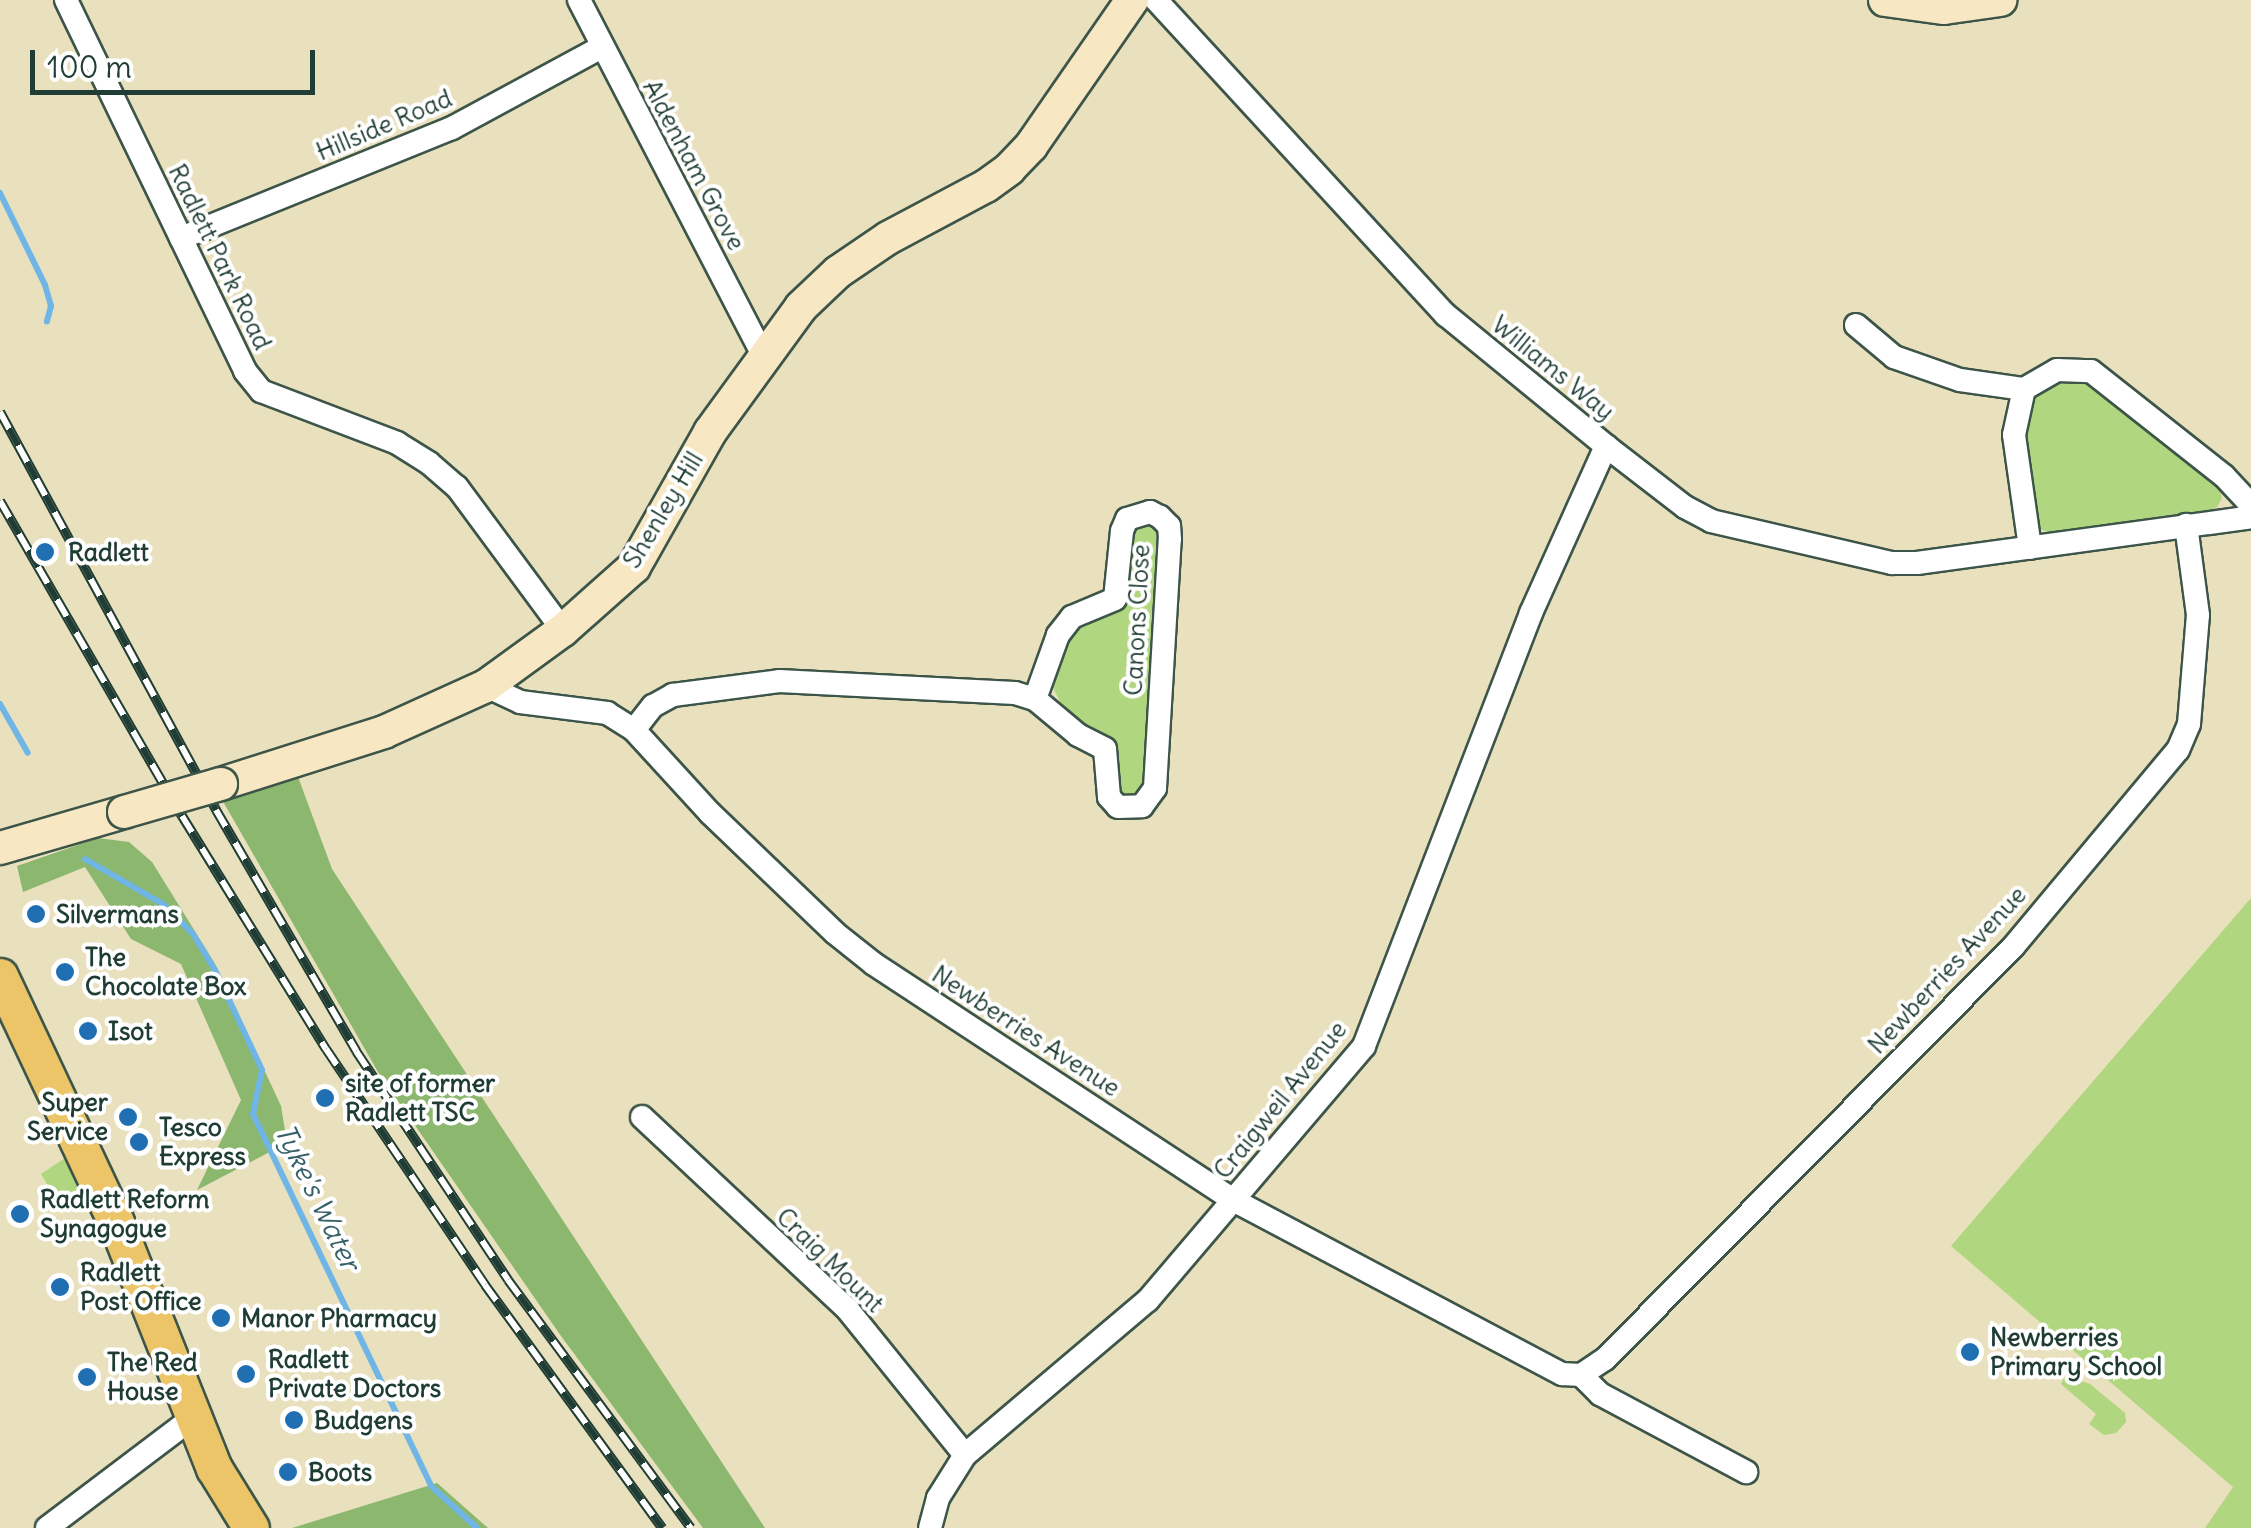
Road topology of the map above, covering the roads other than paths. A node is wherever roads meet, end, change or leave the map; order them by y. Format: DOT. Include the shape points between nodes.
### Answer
graph roads {
  1 [pos="66,0"];
  2 [pos="579,0"];
  3 [pos="1885,0"];
  4 [pos="2000,0"];
  5 [pos="1134,2"];
  6 [pos="602,48"];
  7 [pos="181,238"];
  8 [pos="1856,326"];
  9 [pos="762,355"];
  10 [pos="2024,389"];
  11 [pos="1606,446"];
  12 [pos="2251,505"];
  13 [pos="2251,517"];
  14 [pos="2186,525"];
  15 [pos="2030,548"];
  16 [pos="563,630"];
  17 [pos="486,686"];
  18 [pos="1035,698"];
  19 [pos="634,730"];
  20 [pos="0,848"];
  21 [pos="3,972"];
  22 [pos="642,1117"];
  23 [pos="1236,1200"];
  24 [pos="1581,1376"];
  25 [pos="194,1417"];
  26 [pos="966,1455"];
  27 [pos="1746,1472"];
  28 [pos="47,1528"];
  29 [pos="251,1528"];
  30 [pos="930,1528"];
  1 -- 7 [label="street, Radlett Park Road"];
  2 -- 6 [label="street, Aldenham Grove"];
  3 -- 4 [label="street" via="1944,8"];
  5 -- 9 [label="street, Shenley Hill" via="1009,169 838,272"];
  5 -- 11 [label="street, Williams Way" via="1446,315"];
  6 -- 7 [label="street, Hillside Road" via="452,128"];
  6 -- 9 [label="street, Aldenham Grove"];
  7 -- 16 [label="street, Radlett Park Road" via="260,391 397,443 429,463 457,488"];
  8 -- 10 [label="street" via="1894,358 1960,380"];
  9 -- 16 [label="street, Shenley Hill" via="634,567"];
  10 -- 12 [label="street" via="2057,370 2090,371 2224,476"];
  10 -- 15 [label="street" via="2014,435"];
  11 -- 15 [label="street, Williams Way" via="1685,508 1818,547 1892,563"];
  11 -- 23 [label="street, Craigweil Avenue" via="1531,613 1364,1046"];
  13 -- 14 [label="street, Williams Way"];
  14 -- 15 [label="street, Williams Way"];
  14 -- 24 [label="street, Newberries Avenue" via="2198,615 2189,724 2178,750 2012,948 1605,1360"];
  16 -- 17 [label="street, Shenley Hill"];
  17 -- 19 [label="street, Newberries Avenue" via="520,702 607,713"];
  17 -- 20 [label="street, Shenley Hill, bridge" via="384,732"];
  18 -- 18 [label="street, Canons Close" via="1058,634 1072,618 1115,599 1128,519 1160,516 1170,539 1150,800 1130,810 1118,807 1106,785 1105,749"];
  18 -- 19 [label="street" via="867,682 779,682 673,694"];
  19 -- 23 [label="street, Newberries Avenue" via="848,944"];
  21 -- 25 [label="main road" via="116,1222"];
  22 -- 26 [label="street, Craig Mount" via="848,1310"];
  23 -- 24 [label="street, Newberries Avenue" via="1562,1374"];
  23 -- 26 [label="street, Craigweil Avenue" via="1112,1335"];
  24 -- 27 [label="street, Newberries Avenue" via="1600,1394"];
  25 -- 28 [label="street"];
  25 -- 29 [label="main road" via="214,1468"];
  26 -- 30 [label="street, Craigweil Avenue" via="938,1498"];
}
